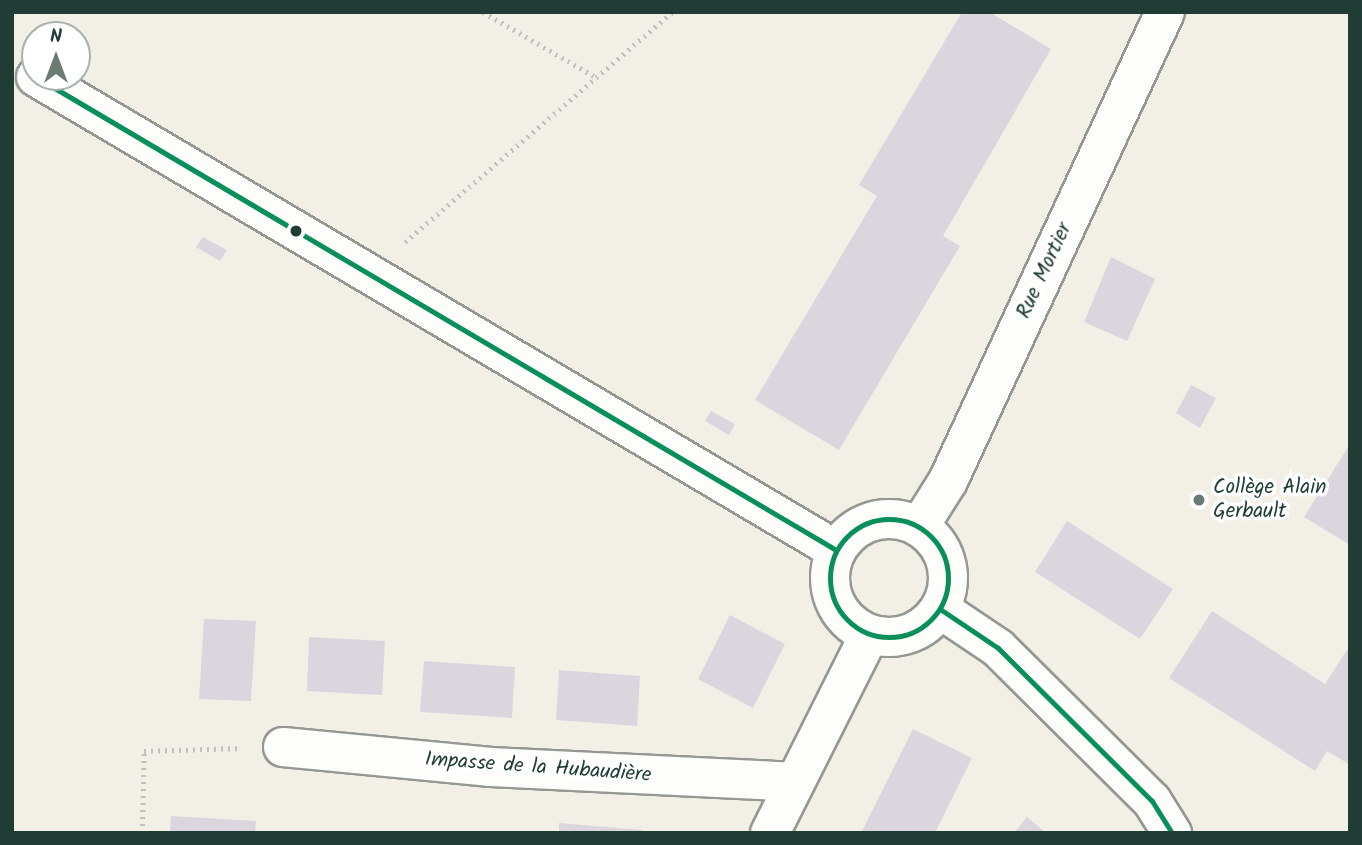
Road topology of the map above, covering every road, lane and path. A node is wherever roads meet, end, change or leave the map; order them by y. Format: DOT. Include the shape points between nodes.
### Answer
graph roads {
  1 [pos="483,12"];
  2 [pos="672,12"];
  3 [pos="1165,12"];
  4 [pos="595,76"];
  5 [pos="59,91"];
  6 [pos="368,275"];
  7 [pos="919,527"];
  8 [pos="835,550"];
  9 [pos="940,609"];
  10 [pos="869,635"];
  11 [pos="283,747"];
  12 [pos="793,782"];
  13 [pos="142,833"];
  14 [pos="770,833"];
  15 [pos="1172,833"];
  1 -- 4 [label="path"];
  2 -- 4 [label="path"];
  3 -- 7 [label="street, Rue Mortier" via="948,481"];
  4 -- 6 [label="path"];
  5 -- 6 [label="street"];
  6 -- 8 [label="street"];
  7 -- 8 [label="street" via="901,519 863,524"];
  7 -- 9 [label="street" via="944,554 948,582"];
  8 -- 10 [label="street" via="829,570 837,610"];
  9 -- 10 [label="street" via="910,635"];
  9 -- 15 [label="street" via="998,648 1152,802"];
  10 -- 12 [label="street"];
  11 -- 12 [label="street, Impasse de la Hubaudière" via="491,767"];
  11 -- 13 [label="path" via="144,751"];
  12 -- 14 [label="street"];
}
